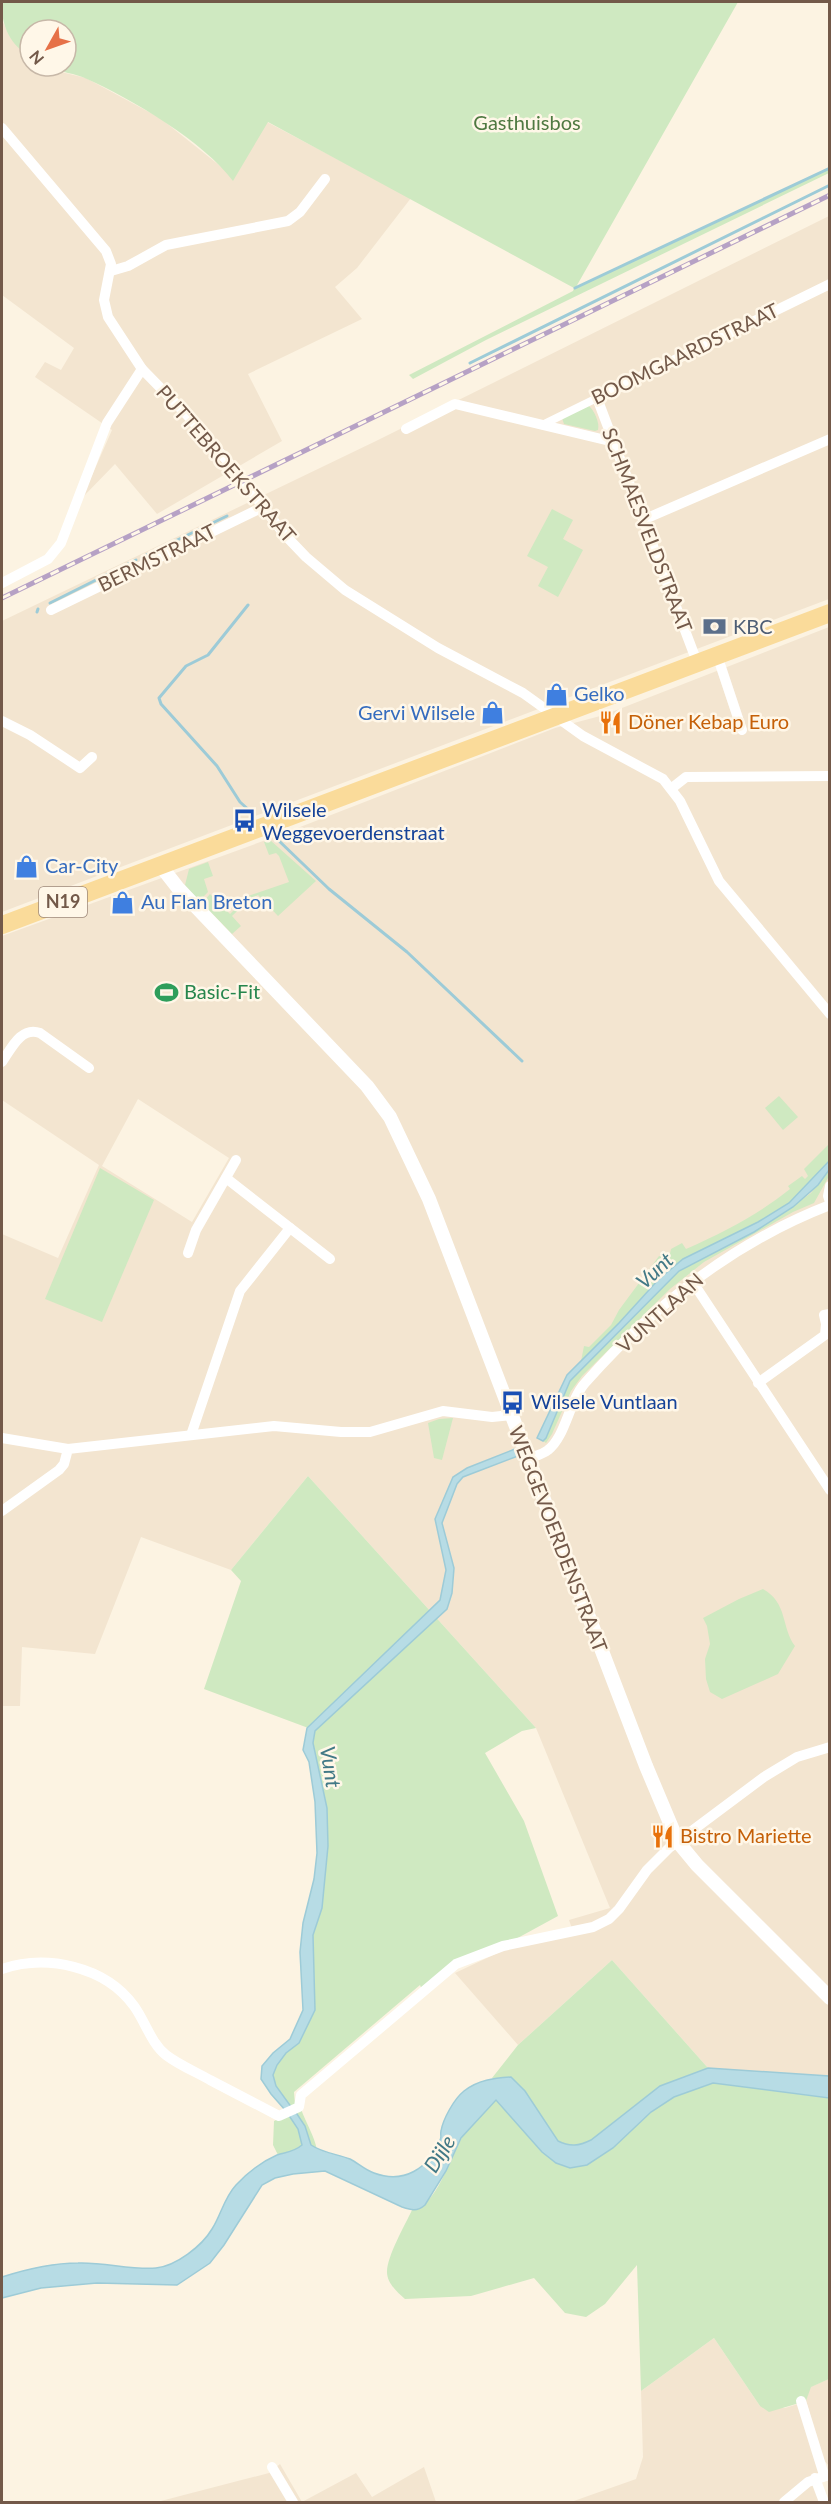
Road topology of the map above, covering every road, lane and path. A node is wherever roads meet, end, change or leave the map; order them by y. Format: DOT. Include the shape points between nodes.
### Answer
graph roads {
  1 [pos="2,128"];
  2 [pos="325,180"];
  3 [pos="111,271"];
  4 [pos="830,284"];
  5 [pos="142,369"];
  6 [pos="597,398"];
  7 [pos="542,425"];
  8 [pos="406,429"];
  9 [pos="830,439"];
  10 [pos="614,442"];
  11 [pos="263,507"];
  12 [pos="645,519"];
  13 [pos="2,583"];
  14 [pos="51,610"];
  15 [pos="830,612"];
  16 [pos="717,655"];
  17 [pos="697,662"];
  18 [pos="554,716"];
  19 [pos="2,721"];
  20 [pos="742,730"];
  21 [pos="92,757"];
  22 [pos="830,776"];
  23 [pos="672,788"];
  24 [pos="160,865"];
  25 [pos="2,925"];
  26 [pos="830,1014"];
  27 [pos="2,1062"];
  28 [pos="89,1068"];
  29 [pos="236,1160"];
  30 [pos="226,1178"];
  31 [pos="830,1186"];
  32 [pos="830,1204"];
  33 [pos="290,1228"];
  34 [pos="188,1253"];
  35 [pos="330,1259"];
  36 [pos="692,1281"];
  37 [pos="830,1314"];
  38 [pos="827,1333"];
  39 [pos="758,1383"];
  40 [pos="511,1415"];
  41 [pos="191,1435"];
  42 [pos="2,1438"];
  43 [pos="68,1449"];
  44 [pos="524,1452"];
  45 [pos="830,1490"];
  46 [pos="2,1511"];
  47 [pos="830,1747"];
  48 [pos="678,1842"];
  49 [pos="2,1969"];
  50 [pos="830,1998"];
  51 [pos="801,2401"];
  52 [pos="272,2467"];
  53 [pos="823,2476"];
  54 [pos="293,2502"];
  55 [pos="784,2502"];
  56 [pos="824,2502"];
  1 -- 3 [label="street" via="102,246 109,256"];
  2 -- 3 [label="street" via="288,221 165,245"];
  3 -- 5 [label="street, PUTTEBROEKSTRAAT" via="104,306"];
  4 -- 6 [label="street, BOOMGAARDSTRAAT"];
  5 -- 11 [label="street, PUTTEBROEKSTRAAT" via="188,415"];
  5 -- 13 [label="street" via="107,423 61,543 48,559"];
  6 -- 7 [label="street, BOOMGAARDSTRAAT"];
  6 -- 10 [label="street, SCHMAESVELDSTRAAT"];
  7 -- 8 [label="street, BOOMGAARDSTRAAT" via="455,404"];
  7 -- 10 [label="street, BOOMGAARDSTRAAT"];
  9 -- 12 [label="street"];
  10 -- 12 [label="street, SCHMAESVELDSTRAAT"];
  11 -- 14 [label="street, BERMSTRAAT"];
  11 -- 18 [label="street, PUTTEBROEKSTRAAT" via="306,557 345,590 438,648 523,693"];
  12 -- 17 [label="street, SCHMAESVELDSTRAAT"];
  15 -- 16 [label="main road, N19"];
  16 -- 17 [label="main road, N19"];
  16 -- 20 [label="street"];
  17 -- 18 [label="main road, N19"];
  18 -- 23 [label="street, PUTTEBROEKSTRAAT"];
  18 -- 24 [label="main road, N19"];
  19 -- 21 [label="street" via="80,768"];
  22 -- 23 [label="street" via="686,777"];
  23 -- 26 [label="street" via="719,881"];
  24 -- 25 [label="main road, N19"];
  24 -- 40 [label="street, WEGGEVOERDENSTRAAT" via="367,1086 390,1117 429,1199"];
  27 -- 28 [label="street" via="23,1034 33,1030"];
  29 -- 30 [label="street"];
  30 -- 33 [label="street"];
  30 -- 34 [label="street" via="196,1230"];
  31 -- 32 [label="street"];
  32 -- 36 [label="street, VUNTLAAN" via="792,1220"];
  33 -- 35 [label="street"];
  33 -- 41 [label="street" via="240,1291"];
  36 -- 39 [label="street"];
  36 -- 44 [label="street, VUNTLAAN" via="585,1383 549,1450"];
  37 -- 38 [label="street" via="824,1315"];
  38 -- 39 [label="street"];
  39 -- 45 [label="street"];
  40 -- 41 [label="street" via="492,1417 443,1411 370,1432 274,1426"];
  40 -- 44 [label="street, WEGGEVOERDENSTRAAT"];
  41 -- 43 [label="street"];
  42 -- 43 [label="street"];
  43 -- 46 [label="street" via="59,1470"];
  44 -- 48 [label="street, WEGGEVOERDENSTRAAT"];
  47 -- 48 [label="street" via="797,1757 764,1776"];
  48 -- 49 [label="street" via="654,1862 609,1919 593,1927 503,1946 456,1964 301,2095 297,2108 281,2115 165,2054 135,2007 110,1983 87,1971 60,1964 28,1962"];
  48 -- 50 [label="street, WEGGEVOERDENSTRAAT"];
  51 -- 53 [label="street"];
  52 -- 54 [label="street"];
  53 -- 55 [label="street" via="801,2487"];
  53 -- 56 [label="street"];
}
